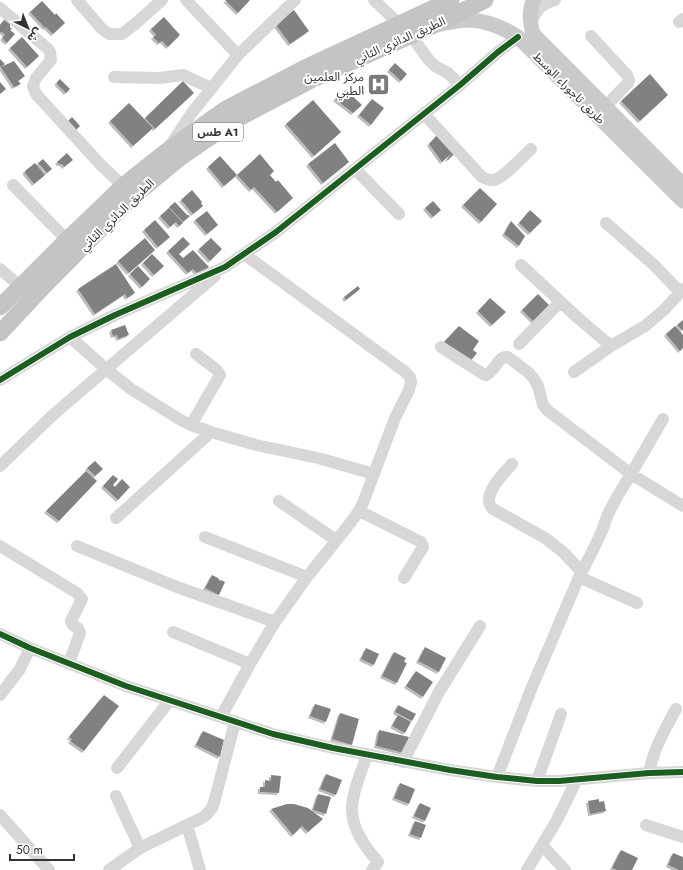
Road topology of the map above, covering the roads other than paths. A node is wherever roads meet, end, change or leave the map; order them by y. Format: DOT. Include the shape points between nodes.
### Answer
graph roads {
  1 [pos="77,0"];
  2 [pos="162,0"];
  3 [pos="186,0"];
  4 [pos="295,0"];
  5 [pos="374,0"];
  6 [pos="451,0"];
  7 [pos="485,0"];
  8 [pos="534,0"];
  9 [pos="555,0"];
  10 [pos="0,8"];
  11 [pos="530,23"];
  12 [pos="434,24"];
  13 [pos="405,29"];
  14 [pos="591,36"];
  15 [pos="518,37"];
  16 [pos="238,55"];
  17 [pos="114,78"];
  18 [pos="460,85"];
  19 [pos="212,88"];
  20 [pos="605,107"];
  21 [pos="424,114"];
  22 [pos="531,149"];
  23 [pos="167,151"];
  24 [pos="356,168"];
  25 [pos="13,185"];
  26 [pos="683,185"];
  27 [pos="123,186"];
  28 [pos="683,201"];
  29 [pos="399,214"];
  30 [pos="606,223"];
  31 [pos="67,240"];
  32 [pos="244,254"];
  33 [pos="521,265"];
  34 [pos="225,267"];
  35 [pos="0,269"];
  36 [pos="20,286"];
  37 [pos="681,290"];
  38 [pos="560,302"];
  39 [pos="0,307"];
  40 [pos="0,333"];
  41 [pos="70,336"];
  42 [pos="519,344"];
  43 [pos="441,346"];
  44 [pos="611,346"];
  45 [pos="196,354"];
  46 [pos="106,370"];
  47 [pos="574,372"];
  48 [pos="0,380"];
  49 [pos="663,419"];
  50 [pos="190,425"];
  51 [pos="211,432"];
  52 [pos="512,464"];
  53 [pos="0,466"];
  54 [pos="374,474"];
  55 [pos="631,474"];
  56 [pos="279,501"];
  57 [pos="683,506"];
  58 [pos="359,511"];
  59 [pos="116,518"];
  60 [pos="204,537"];
  61 [pos="336,540"];
  62 [pos="0,546"];
  63 [pos="77,546"];
  64 [pos="580,574"];
  65 [pos="307,577"];
  66 [pos="404,578"];
  67 [pos="637,603"];
  68 [pos="275,622"];
  69 [pos="480,626"];
  70 [pos="173,632"];
  71 [pos="0,634"];
  72 [pos="30,648"];
  73 [pos="69,663"];
  74 [pos="250,664"];
  75 [pos="0,695"];
  76 [pos="170,700"];
  77 [pos="676,708"];
  78 [pos="561,714"];
  79 [pos="221,717"];
  80 [pos="235,722"];
  81 [pos="368,755"];
  82 [pos="402,762"];
  83 [pos="117,768"];
  84 [pos="683,772"];
  85 [pos="649,773"];
  86 [pos="497,777"];
  87 [pos="577,779"];
  88 [pos="537,781"];
  89 [pos="116,796"];
  90 [pos="0,816"];
  91 [pos="646,824"];
  92 [pos="187,825"];
  93 [pos="683,837"];
  94 [pos="542,845"];
  95 [pos="140,848"];
  96 [pos="379,867"];
  97 [pos="49,870"];
  98 [pos="109,870"];
  99 [pos="200,870"];
  100 [pos="527,870"];
  101 [pos="565,870"];
  1 -- 2 [label="street" via="101,28 109,34 122,34"];
  3 -- 16 [label="street"];
  4 -- 16 [label="street"];
  5 -- 13 [label="street"];
  6 -- 13 [label="highway, الطريق الدائري الثاني / طس A1"];
  7 -- 12 [label="highway, الطريق الدائري الثاني / طس A1"];
  8 -- 11 [label="main road" via="530,8"];
  9 -- 11 [label="street" via="540,7"];
  10 -- 27 [label="street" via="50,52 51,60 36,78 33,86 36,94"];
  11 -- 20 [label="main road, طريق تاجوراء الوسط" via="533,34"];
  12 -- 13 [label="highway, الطريق الدائري الثاني / طس A1"];
  12 -- 15 [label="main road, طريق تاجوراء الوسط" via="476,21 498,26"];
  13 -- 18 [label="street" via="428,60 448,72"];
  13 -- 23 [label="highway, الطريق الدائري الثاني / طس A1" via="305,68 226,109"];
  13 -- 40 [label="highway, الطريق الدائري الثاني / طس A1" via="235,120 181,157 130,199"];
  14 -- 20 [label="street" via="627,75 628,80"];
  15 -- 18 [label="street"];
  15 -- 28 [label="main road, طريق تاجوراء الوسط"];
  16 -- 19 [label="street"];
  17 -- 19 [label="street" via="183,75"];
  18 -- 21 [label="street"];
  19 -- 23 [label="street"];
  20 -- 26 [label="main road, طريق تاجوراء الوسط"];
  21 -- 22 [label="street" via="482,177 488,179 498,179"];
  21 -- 24 [label="street"];
  23 -- 27 [label="highway, الطريق الدائري الثاني / طس A1"];
  24 -- 29 [label="street"];
  24 -- 32 [label="street" via="276,232"];
  25 -- 31 [label="street"];
  27 -- 31 [label="highway, الطريق الدائري الثاني / طس A1"];
  30 -- 37 [label="street"];
  31 -- 36 [label="highway, الطريق الدائري الثاني / طس A1"];
  32 -- 34 [label="street"];
  32 -- 54 [label="street" via="410,377 409,390 395,418"];
  33 -- 38 [label="street"];
  34 -- 41 [label="street"];
  34 -- 46 [label="street"];
  35 -- 36 [label="street"];
  36 -- 39 [label="highway, الطريق الدائري الثاني / طس A1"];
  37 -- 44 [label="street" via="664,310 645,326"];
  38 -- 42 [label="street"];
  38 -- 44 [label="street"];
  41 -- 46 [label="street"];
  41 -- 48 [label="street"];
  43 -- 55 [label="street" via="486,375 502,357 508,357 534,379 547,410"];
  44 -- 47 [label="street"];
  45 -- 50 [label="street" via="220,375"];
  46 -- 50 [label="street" via="131,389"];
  46 -- 53 [label="street" via="54,414"];
  49 -- 55 [label="street"];
  50 -- 51 [label="street"];
  51 -- 54 [label="street"];
  51 -- 59 [label="street"];
  52 -- 64 [label="street" via="490,493 489,502 493,509 546,538 563,552"];
  54 -- 58 [label="street"];
  55 -- 57 [label="street"];
  55 -- 64 [label="street" via="608,514"];
  56 -- 61 [label="street"];
  58 -- 61 [label="street"];
  58 -- 66 [label="street" via="421,542 423,547"];
  60 -- 65 [label="street"];
  61 -- 65 [label="street"];
  62 -- 73 [label="street" via="81,596 82,599 71,621 80,631 80,636"];
  63 -- 68 [label="street" via="177,587"];
  64 -- 67 [label="street"];
  64 -- 86 [label="street"];
  65 -- 68 [label="street"];
  68 -- 74 [label="street"];
  69 -- 82 [label="street" via="439,692"];
  70 -- 74 [label="street"];
  71 -- 72 [label="street"];
  72 -- 73 [label="street"];
  72 -- 75 [label="street" via="20,668"];
  73 -- 76 [label="street"];
  74 -- 79 [label="street"];
  76 -- 79 [label="street"];
  76 -- 83 [label="street"];
  77 -- 85 [label="street" via="662,735"];
  78 -- 88 [label="street"];
  79 -- 80 [label="street"];
  80 -- 81 [label="street" via="273,734"];
  80 -- 92 [label="street" via="212,808 206,815"];
  81 -- 82 [label="street"];
  81 -- 96 [label="street" via="353,799 352,811 354,825"];
  82 -- 86 [label="street"];
  84 -- 85 [label="street"];
  85 -- 87 [label="street"];
  86 -- 88 [label="street"];
  87 -- 88 [label="street"];
  87 -- 94 [label="street"];
  89 -- 95 [label="street"];
  90 -- 97 [label="street"];
  91 -- 93 [label="street"];
  92 -- 95 [label="street"];
  92 -- 99 [label="street"];
  94 -- 100 [label="street"];
  94 -- 101 [label="street"];
  95 -- 98 [label="street"];
}
